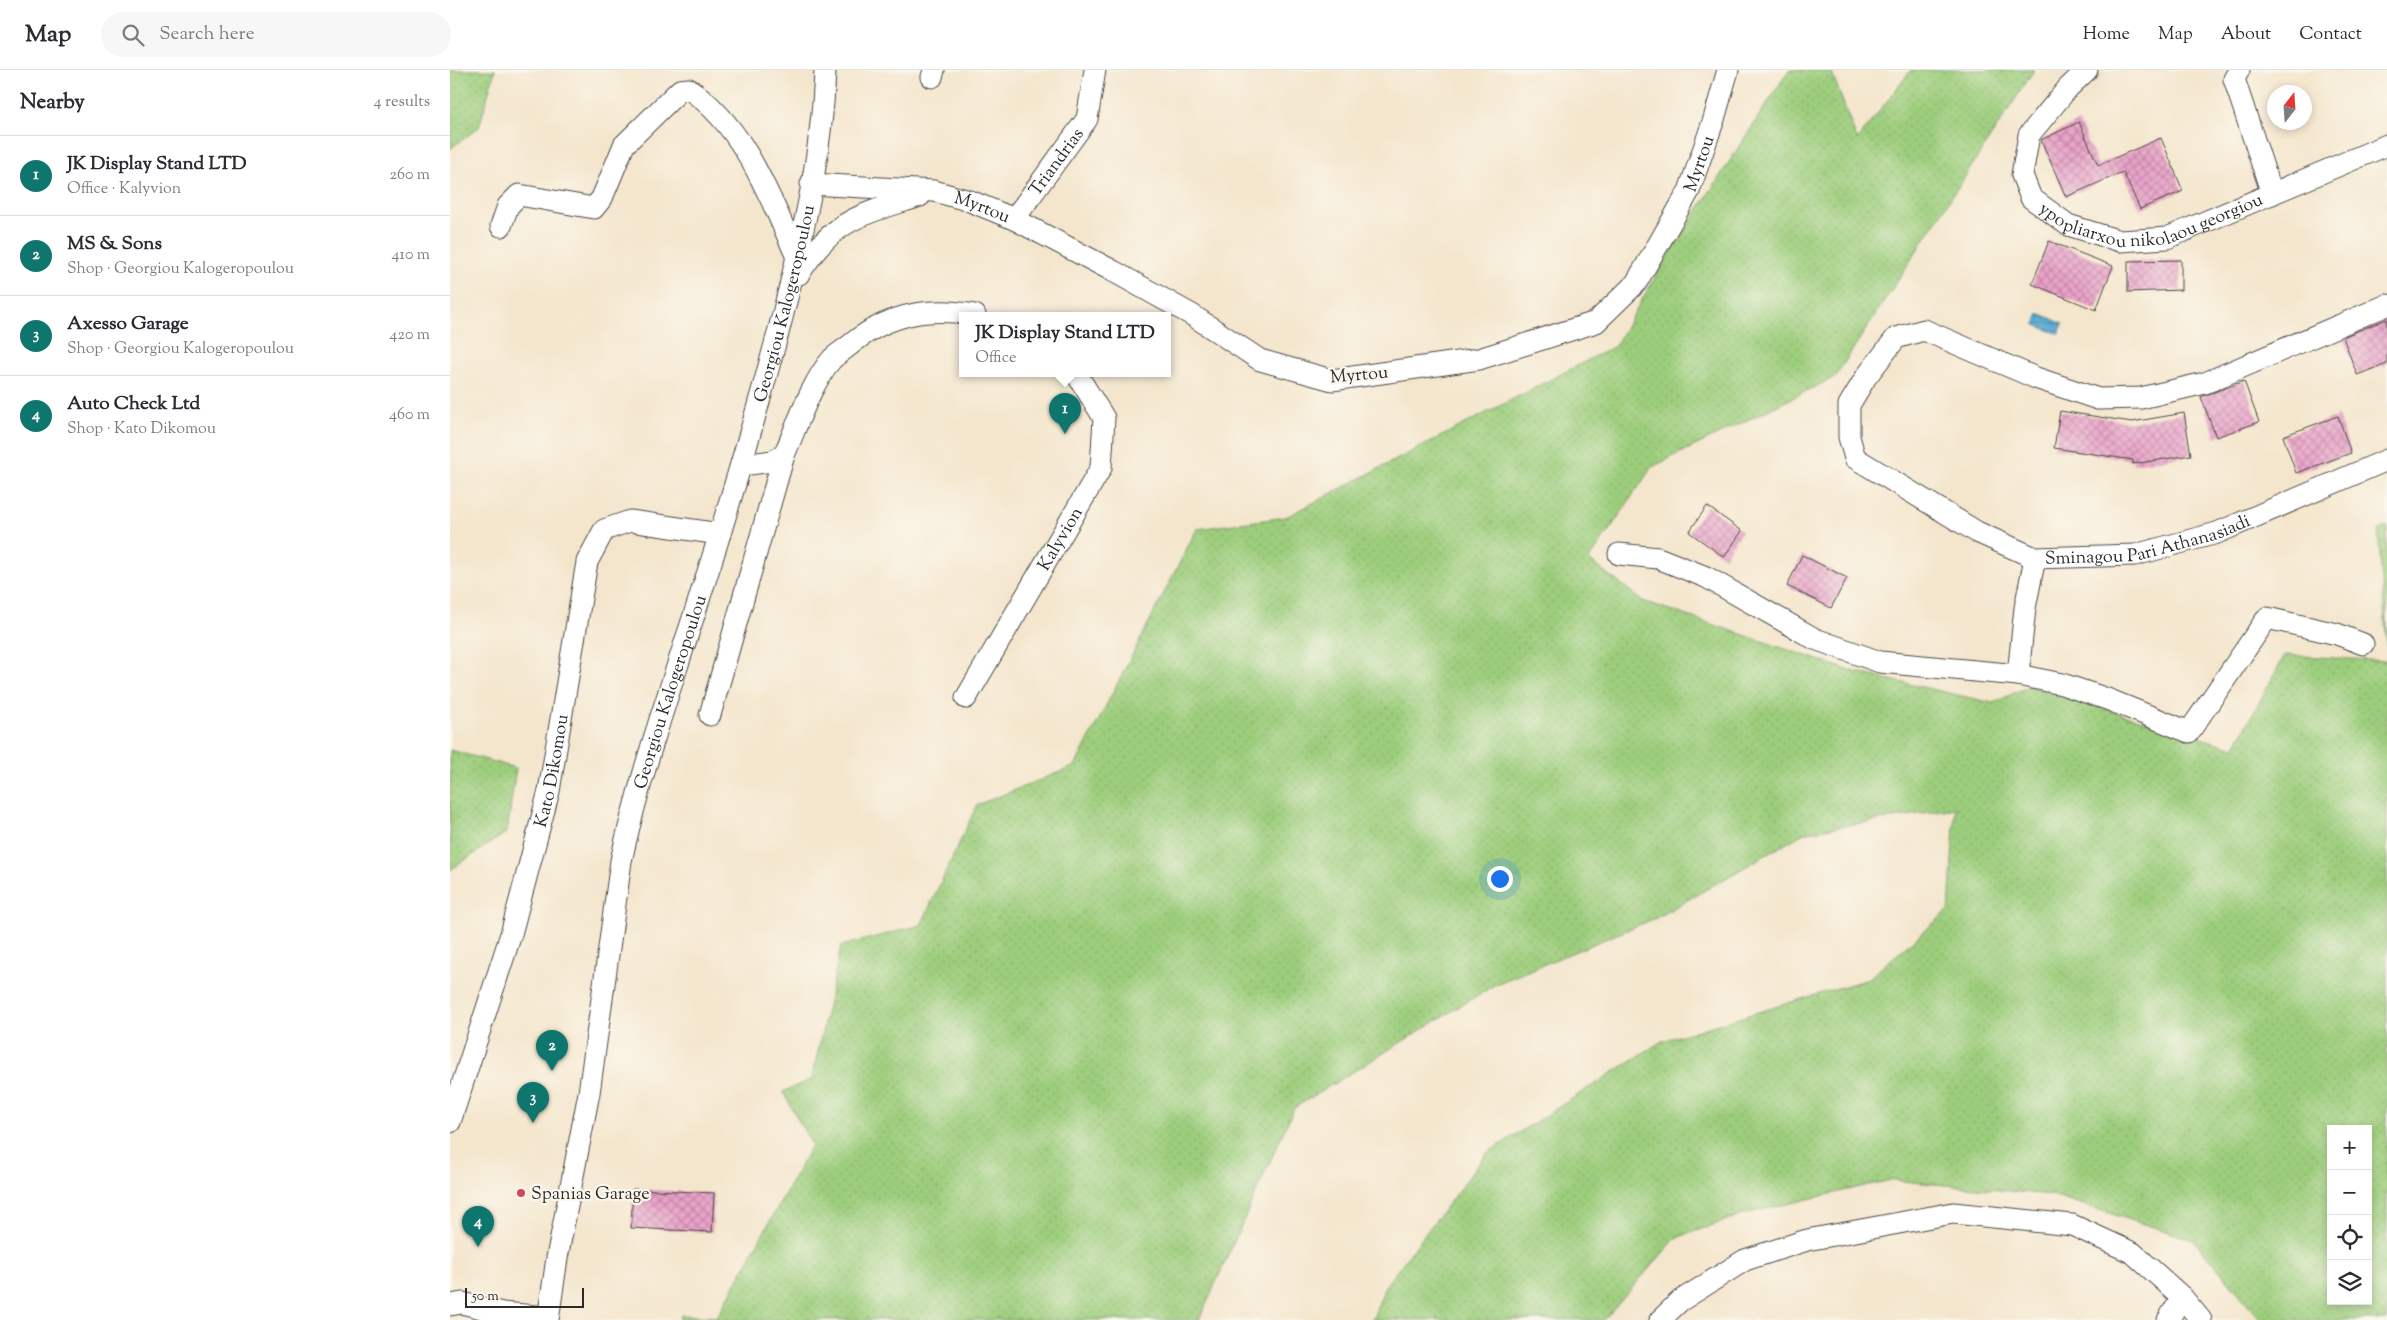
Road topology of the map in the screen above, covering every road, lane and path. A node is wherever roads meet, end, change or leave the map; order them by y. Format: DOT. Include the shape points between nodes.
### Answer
graph roads {
  1 [pos="825,70"];
  2 [pos="1095,70"];
  3 [pos="1728,70"];
  4 [pos="2087,70"];
  5 [pos="2239,70"];
  6 [pos="2387,145"];
  7 [pos="811,184"];
  8 [pos="934,191"];
  9 [pos="2272,194"];
  10 [pos="1014,219"];
  11 [pos="501,226"];
  12 [pos="797,257"];
  13 [pos="790,289"];
  14 [pos="2387,305"];
  15 [pos="959,313"];
  16 [pos="1078,377"];
  17 [pos="784,455"];
  18 [pos="2387,460"];
  19 [pos="742,465"];
  20 [pos="720,534"];
  21 [pos="1619,554"];
  22 [pos="2035,558"];
  23 [pos="2363,644"];
  24 [pos="2018,675"];
  25 [pos="966,698"];
  26 [pos="710,715"];
  27 [pos="450,1122"];
  28 [pos="2182,1297"];
  29 [pos="450,1305"];
  30 [pos="548,1319"];
  31 [pos="1660,1320"];
  32 [pos="2168,1320"];
  33 [pos="2201,1320"];
  1 -- 7 [label="street, Georgiou Kalogeropoulou" via="822,115"];
  2 -- 10 [label="street, Triandrias" via="1087,119"];
  3 -- 10 [label="street, Myrtou" via="1689,191 1636,283 1596,322 1479,359 1332,380 1260,360 1192,315"];
  4 -- 9 [label="street, ypopliarxou nikolaou georgiou" via="2029,135 2022,175 2031,198 2068,226 2120,241 2167,238"];
  5 -- 9 [label="street" via="2234,79"];
  6 -- 9 [label="street, ypopliarxou nikolaou georgiou"];
  7 -- 8 [label="street, Myrtou"];
  7 -- 12 [label="street, Georgiou Kalogeropoulou"];
  8 -- 10 [label="street, Myrtou"];
  8 -- 13 [label="street" via="877,208 836,229 814,250"];
  11 -- 12 [label="street" via="508,206 519,195 594,208 602,198 624,145 680,90 689,89 732,129 766,188"];
  12 -- 13 [label="street, Georgiou Kalogeropoulou"];
  13 -- 19 [label="street, Georgiou Kalogeropoulou"];
  14 -- 22 [label="street, Sminagou Pari Athanasiadi" via="2206,383 2141,398 2098,399 2036,378 1924,330 1896,338 1849,405 1849,437 1855,458 1977,532"];
  15 -- 17 [label="street" via="938,310 903,316 870,329 832,360 815,387"];
  16 -- 25 [label="street, Kalyvion" via="1104,418 1101,468"];
  17 -- 19 [label="street" via="773,461"];
  17 -- 26 [label="street"];
  18 -- 22 [label="street, Sminagou Pari Athanasiadi" via="2217,533 2135,556"];
  19 -- 20 [label="street, Georgiou Kalogeropoulou"];
  20 -- 27 [label="street, Kato Dikomou" via="630,521 604,530 587,562 549,791 511,934"];
  20 -- 30 [label="street, Georgiou Kalogeropoulou" via="649,754 621,861 588,1093"];
  21 -- 24 [label="street" via="1658,558 1706,577 1815,639 1880,662"];
  22 -- 24 [label="street" via="2025,608"];
  23 -- 24 [label="street" via="2336,634 2267,618 2189,732 2062,684"];
  28 -- 31 [label="street" via="2133,1253 2072,1225 1953,1213 1807,1240 1745,1260 1680,1301"];
  28 -- 32 [label="street"];
  28 -- 33 [label="street"];
  29 -- 30 [label="street" via="462,1303 502,1313"];
}
